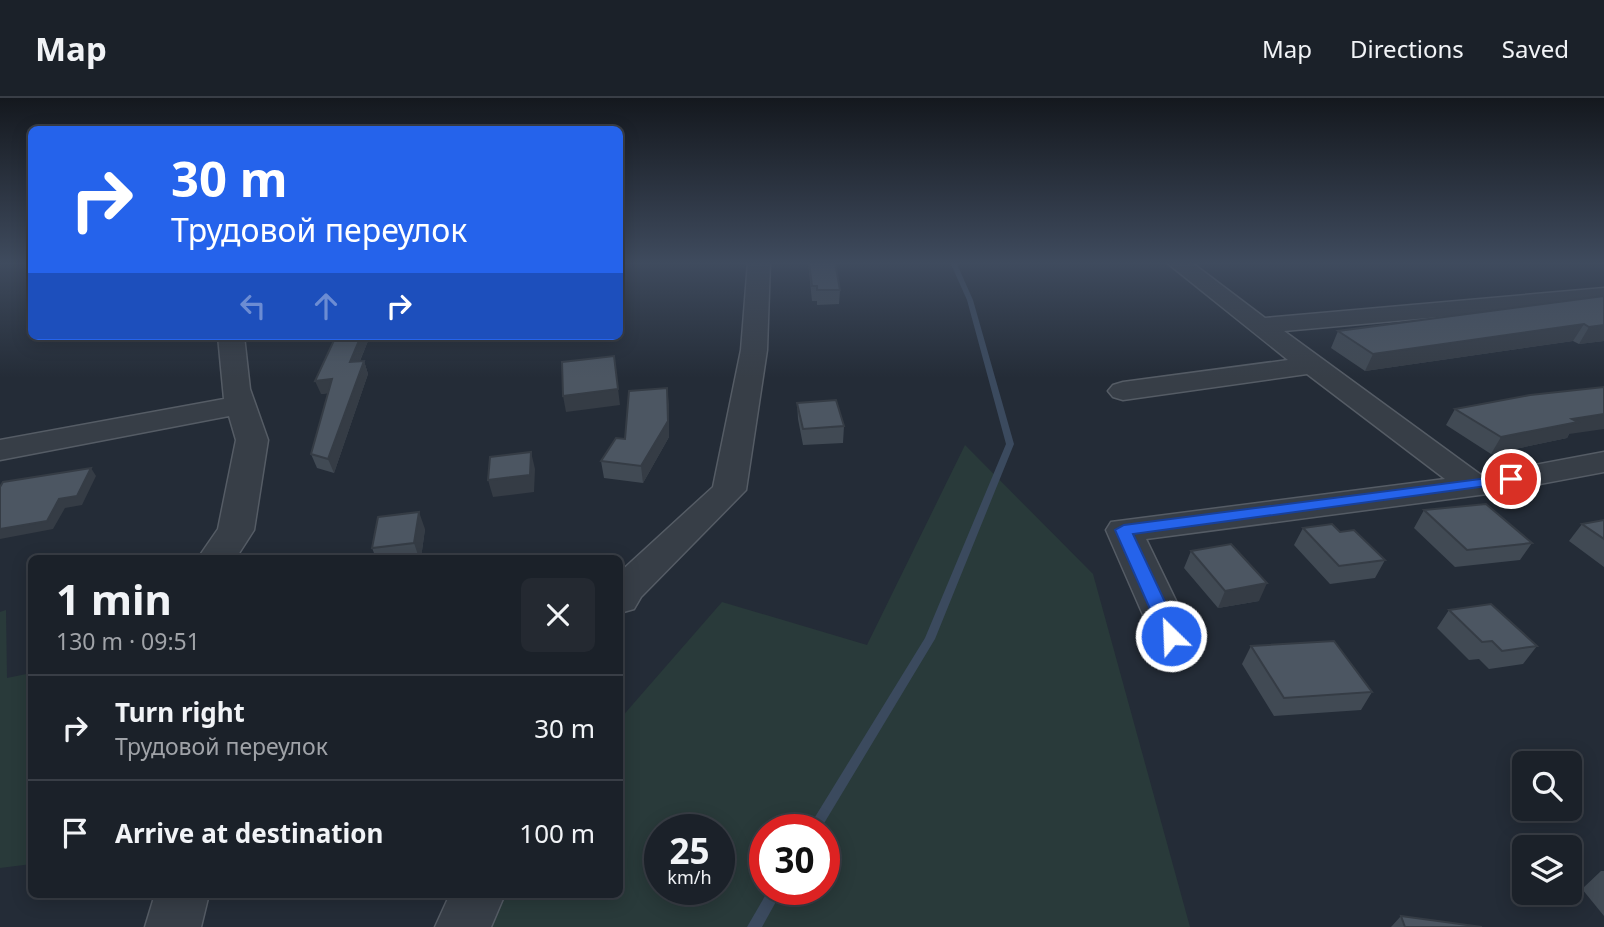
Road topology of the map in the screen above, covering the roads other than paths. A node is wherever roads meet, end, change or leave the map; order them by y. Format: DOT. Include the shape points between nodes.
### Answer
graph roads {
  1 [pos="756,301"];
  2 [pos="1226,301"];
  3 [pos="1543,301"];
  4 [pos="1259,327"];
  5 [pos="231,340"];
  6 [pos="1312,365"];
  7 [pos="1123,391"];
  8 [pos="241,405"];
  9 [pos="0,450"];
  10 [pos="1604,462"];
  11 [pos="1474,485"];
  12 [pos="227,544"];
  13 [pos="623,592"];
  14 [pos="1171,636"];
  15 [pos="181,898"];
  16 [pos="476,898"];
  17 [pos="173,927"];
  18 [pos="463,927"];
  1 -- 13 [label="street" via="754,350 729,489"];
  2 -- 4 [label="street"];
  3 -- 4 [label="street"];
  4 -- 6 [label="street"];
  5 -- 8 [label="street"];
  6 -- 7 [label="street"];
  6 -- 11 [label="street"];
  8 -- 9 [label="street"];
  8 -- 12 [label="street" via="252,440"];
  10 -- 11 [label="street"];
  11 -- 14 [label="street" via="1124,530"];
  15 -- 17 [label="street"];
  16 -- 18 [label="street"];
}
